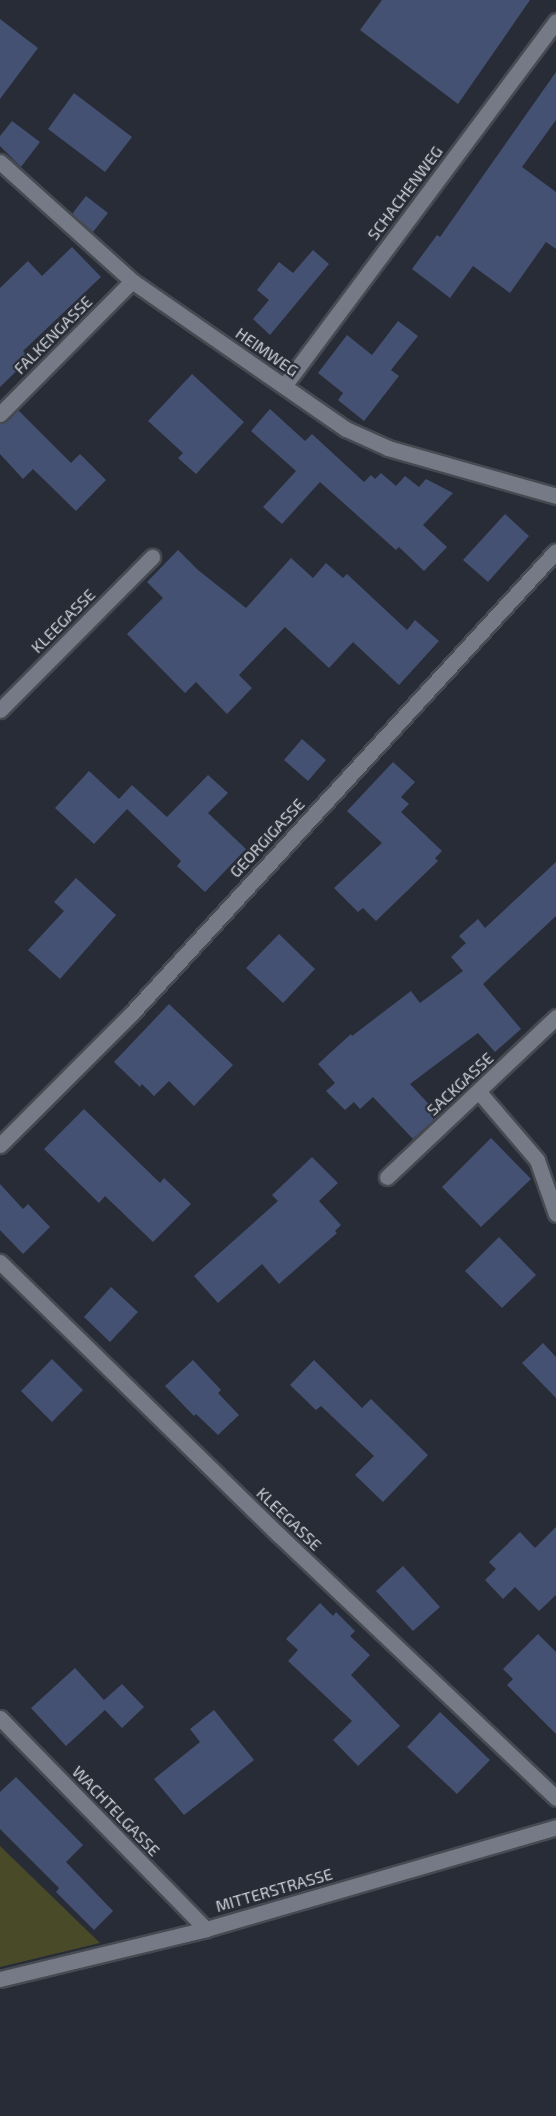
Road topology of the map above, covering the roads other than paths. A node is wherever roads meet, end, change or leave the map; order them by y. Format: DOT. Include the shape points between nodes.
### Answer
graph roads {
  1 [pos="556,21"];
  2 [pos="0,162"];
  3 [pos="132,281"];
  4 [pos="284,386"];
  5 [pos="0,414"];
  6 [pos="556,496"];
  7 [pos="556,551"];
  8 [pos="152,557"];
  9 [pos="0,710"];
  10 [pos="556,1017"];
  11 [pos="479,1092"];
  12 [pos="0,1145"];
  13 [pos="387,1177"];
  14 [pos="556,1214"];
  15 [pos="0,1262"];
  16 [pos="0,1718"];
  17 [pos="556,1798"];
  18 [pos="556,1827"];
  19 [pos="206,1929"];
  20 [pos="0,1979"];
  1 -- 4 [label="street, SCHACHENWEG"];
  2 -- 3 [label="street, HEIMWEG"];
  3 -- 4 [label="street, HEIMWEG"];
  3 -- 5 [label="street, FALKENGASSE"];
  4 -- 6 [label="street, HEIMWEG" via="346,429 378,445"];
  7 -- 12 [label="street, GEORGIGASSE" via="131,1014"];
  8 -- 9 [label="street, KLEEGASSE"];
  10 -- 11 [label="street, SACKGASSE"];
  11 -- 13 [label="street, SACKGASSE"];
  11 -- 14 [label="street" via="537,1160"];
  15 -- 17 [label="street, KLEEGASSE"];
  16 -- 19 [label="street, WACHTELGASSE"];
  18 -- 19 [label="street, MITTERSTRASSE"];
  19 -- 20 [label="street, MITTERSTRASSE"];
}
